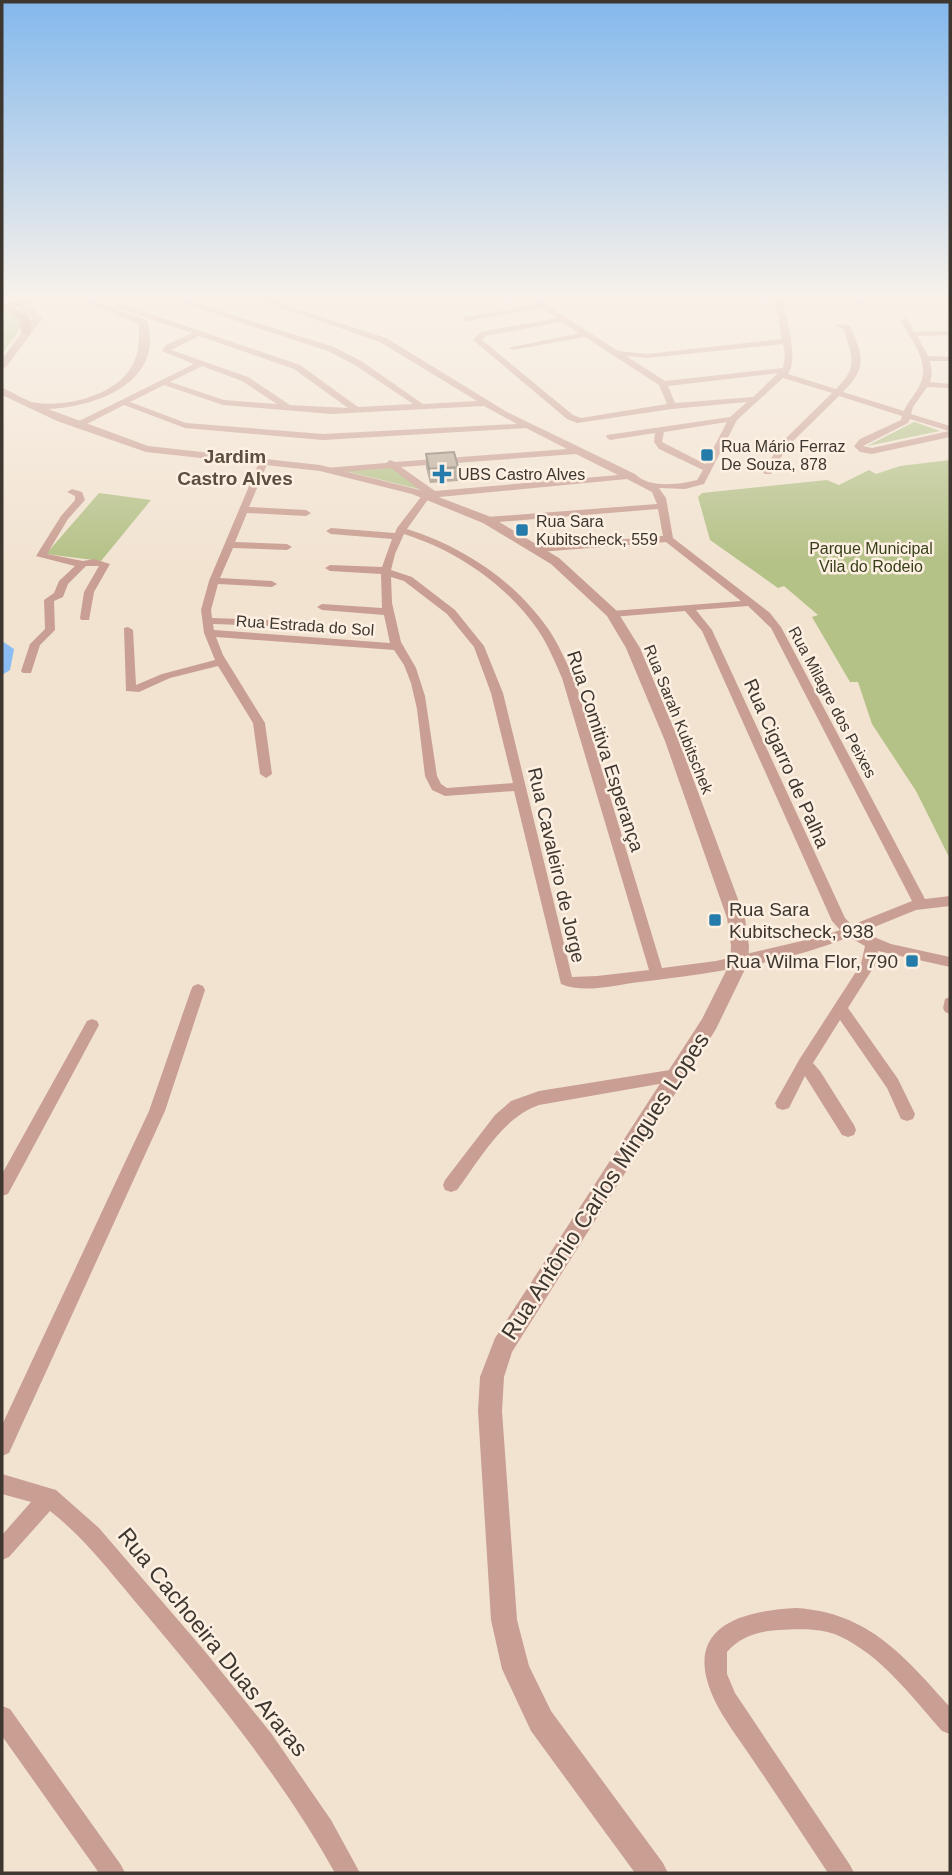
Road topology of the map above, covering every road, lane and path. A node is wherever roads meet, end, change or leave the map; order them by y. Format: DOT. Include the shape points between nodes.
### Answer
graph roads {
  1 [pos="118,388"];
  2 [pos="150,388"];
  3 [pos="179,388"];
  4 [pos="260,388"];
  5 [pos="326,388"];
  6 [pos="394,388"];
  7 [pos="460,388"];
  8 [pos="536,388"];
  9 [pos="664,388"];
  10 [pos="766,388"];
  11 [pos="825,388"];
  12 [pos="840,388"];
  13 [pos="923,388"];
  14 [pos="2,391"];
  15 [pos="837,392"];
  16 [pos="7,399"];
  17 [pos="752,399"];
  18 [pos="122,401"];
  19 [pos="485,403"];
  20 [pos="32,405"];
  21 [pos="58,405"];
  22 [pos="286,406"];
  23 [pos="421,406"];
  24 [pos="672,406"];
  25 [pos="359,411"];
  26 [pos="908,415"];
  27 [pos="733,419"];
  28 [pos="74,423"];
  29 [pos="527,426"];
  30 [pos="660,429"];
  31 [pos="950,429"];
  32 [pos="610,437"];
  33 [pos="579,451"];
  34 [pos="263,462"];
  35 [pos="390,463"];
  36 [pos="708,469"];
  37 [pos="328,470"];
  38 [pos="768,472"];
  39 [pos="633,476"];
  40 [pos="651,485"];
  41 [pos="72,492"];
  42 [pos="428,494"];
  43 [pos="662,506"];
  44 [pos="243,510"];
  45 [pos="306,513"];
  46 [pos="487,520"];
  47 [pos="331,531"];
  48 [pos="398,533"];
  49 [pos="668,539"];
  50 [pos="229,545"];
  51 [pos="287,547"];
  52 [pos="539,549"];
  53 [pos="83,564"];
  54 [pos="330,568"];
  55 [pos="385,571"];
  56 [pos="214,581"];
  57 [pos="272,584"];
  58 [pos="750,603"];
  59 [pos="322,607"];
  60 [pos="689,609"];
  61 [pos="387,612"];
  62 [pos="612,614"];
  63 [pos="85,618"];
  64 [pos="271,623"];
  65 [pos="208,627"];
  66 [pos="128,630"];
  67 [pos="398,647"];
  68 [pos="221,662"];
  69 [pos="27,671"];
  70 [pos="267,774"];
  71 [pos="519,787"];
  72 [pos="950,901"];
  73 [pos="920,903"];
  74 [pos="849,933"];
  75 [pos="872,944"];
  76 [pos="950,962"];
  77 [pos="738,963"];
  78 [pos="657,974"];
  79 [pos="198,990"];
  80 [pos="841,1009"];
  81 [pos="92,1025"];
  82 [pos="804,1063"];
  83 [pos="676,1075"];
  84 [pos="783,1103"];
  85 [pos="907,1114"];
  86 [pos="848,1130"];
  87 [pos="451,1185"];
  88 [pos="2,1189"];
  89 [pos="2,1446"];
  90 [pos="2,1484"];
  91 [pos="49,1497"];
  92 [pos="2,1550"];
  93 [pos="2,1717"];
  94 [pos="950,1723"];
  95 [pos="113,1873"];
  96 [pos="348,1873"];
  97 [pos="653,1873"];
  98 [pos="842,1873"];
  1 -- 21 [label="street"];
  2 -- 18 [label="street"];
  3 -- 22 [label="street" via="223,402"];
  4 -- 22 [label="street"];
  5 -- 25 [label="street"];
  6 -- 23 [label="street"];
  7 -- 19 [label="street"];
  8 -- 24 [label="street" via="577,420"];
  9 -- 24 [label="street"];
  10 -- 17 [label="street"];
  11 -- 15 [label="street"];
  12 -- 15 [label="street"];
  13 -- 26 [label="street"];
  14 -- 16 [label="street, Rua Sarah Kubitschek"];
  15 -- 26 [label="street"];
  15 -- 38 [label="street" via="783,446"];
  16 -- 20 [label="street, Rua Sarah Kubitschek"];
  17 -- 24 [label="street"];
  17 -- 27 [label="street"];
  18 -- 28 [label="street"];
  18 -- 29 [label="street" via="185,425 323,437"];
  19 -- 23 [label="street"];
  19 -- 29 [label="street"];
  20 -- 21 [label="street"];
  20 -- 28 [label="street, Rua Sarah Kubitschek"];
  21 -- 28 [label="street" via="58,412"];
  22 -- 25 [label="street"];
  23 -- 25 [label="street"];
  26 -- 31 [label="street"];
  26 -- 31 [label="street" via="905,421 863,441 860,449 872,451"];
  27 -- 30 [label="street"];
  27 -- 36 [label="street"];
  28 -- 34 [label="street, Rua Sarah Kubitschek" via="146,449"];
  29 -- 33 [label="street"];
  30 -- 32 [label="street"];
  30 -- 36 [label="street" via="662,447"];
  33 -- 35 [label="street"];
  33 -- 39 [label="street"];
  34 -- 37 [label="street, Rua Sarah Kubitschek"];
  34 -- 44 [label="street"];
  35 -- 37 [label="street"];
  35 -- 42 [label="street"];
  36 -- 40 [label="street" via="704,479 694,485"];
  37 -- 42 [label="street, Rua Sarah Kubitschek"];
  39 -- 40 [label="street"];
  39 -- 42 [label="street"];
  40 -- 43 [label="street" via="660,494"];
  41 -- 53 [label="street" via="80,500 41,556"];
  42 -- 46 [label="street, Rua Sarah Kubitschek"];
  42 -- 48 [label="street"];
  43 -- 46 [label="street"];
  43 -- 49 [label="street"];
  44 -- 45 [label="street"];
  44 -- 50 [label="street"];
  46 -- 52 [label="street, Rua Sarah Kubitschek"];
  47 -- 48 [label="street, Rua Comitiva Esperança"];
  48 -- 55 [label="street"];
  48 -- 78 [label="street, Rua Comitiva Esperança" via="417,535 449,550 502,586 524,606 553,646 568,678"];
  49 -- 52 [label="street"];
  49 -- 58 [label="street, Rua Milagre dos Peixes"];
  50 -- 51 [label="street"];
  50 -- 56 [label="street"];
  52 -- 62 [label="street, Rua Sarah Kubitschek"];
  53 -- 63 [label="street" via="105,564 89,592"];
  53 -- 69 [label="street" via="63,583 59,595 49,600 50,630 36,644"];
  54 -- 55 [label="street"];
  55 -- 61 [label="street"];
  55 -- 71 [label="street, Rua Cavaleiro de Jorge" via="408,579 442,604 479,646 494,679"];
  56 -- 57 [label="street"];
  56 -- 65 [label="street"];
  58 -- 60 [label="street"];
  58 -- 73 [label="street, Rua Milagre dos Peixes" via="776,627"];
  59 -- 61 [label="street"];
  60 -- 62 [label="street"];
  60 -- 74 [label="street, Rua Cigarro de Palha" via="707,630 833,912"];
  61 -- 67 [label="street"];
  62 -- 77 [label="street, Rua Sarah Kubitschek" via="633,648 672,741 736,918"];
  64 -- 65 [label="street"];
  65 -- 67 [label="street, Rua Estrada do Sol"];
  65 -- 68 [label="street"];
  66 -- 68 [label="street" via="130,689"];
  67 -- 71 [label="street" via="418,687 436,787 445,792"];
  68 -- 70 [label="street" via="259,723"];
  71 -- 78 [label="street, Rua Cavaleiro de Jorge" via="566,980 582,983"];
  72 -- 73 [label="street, Rua Cavaleiro de Jorge"];
  73 -- 74 [label="street, Rua Cavaleiro de Jorge"];
  74 -- 75 [label="street"];
  74 -- 77 [label="street, Rua Cavaleiro de Jorge"];
  75 -- 76 [label="street"];
  75 -- 80 [label="street" via="868,965"];
  77 -- 78 [label="street, Rua Cavaleiro de Jorge"];
  77 -- 83 [label="street, Rua Antônio Carlos Mingues Lopes" via="709,1024"];
  79 -- 89 [label="street" via="157,1111"];
  80 -- 82 [label="street"];
  80 -- 85 [label="street" via="893,1084"];
  81 -- 88 [label="street"];
  82 -- 84 [label="street"];
  82 -- 86 [label="street"];
  83 -- 87 [label="street" via="539,1098 517,1106"];
  83 -- 97 [label="street, Rua Antônio Carlos Mingues Lopes" via="503,1346 492,1377 490,1411 504,1620 516,1669 541,1721"];
  90 -- 91 [label="street, Rua Cachoeira Duas Araras"];
  91 -- 92 [label="street"];
  91 -- 96 [label="street, Rua Cachoeira Duas Araras" via="92,1535 237,1710 295,1784"];
  93 -- 95 [label="street"];
  94 -- 98 [label="street" via="896,1665 841,1626 804,1618 775,1620 730,1633 719,1644 717,1680 727,1701"];
}
